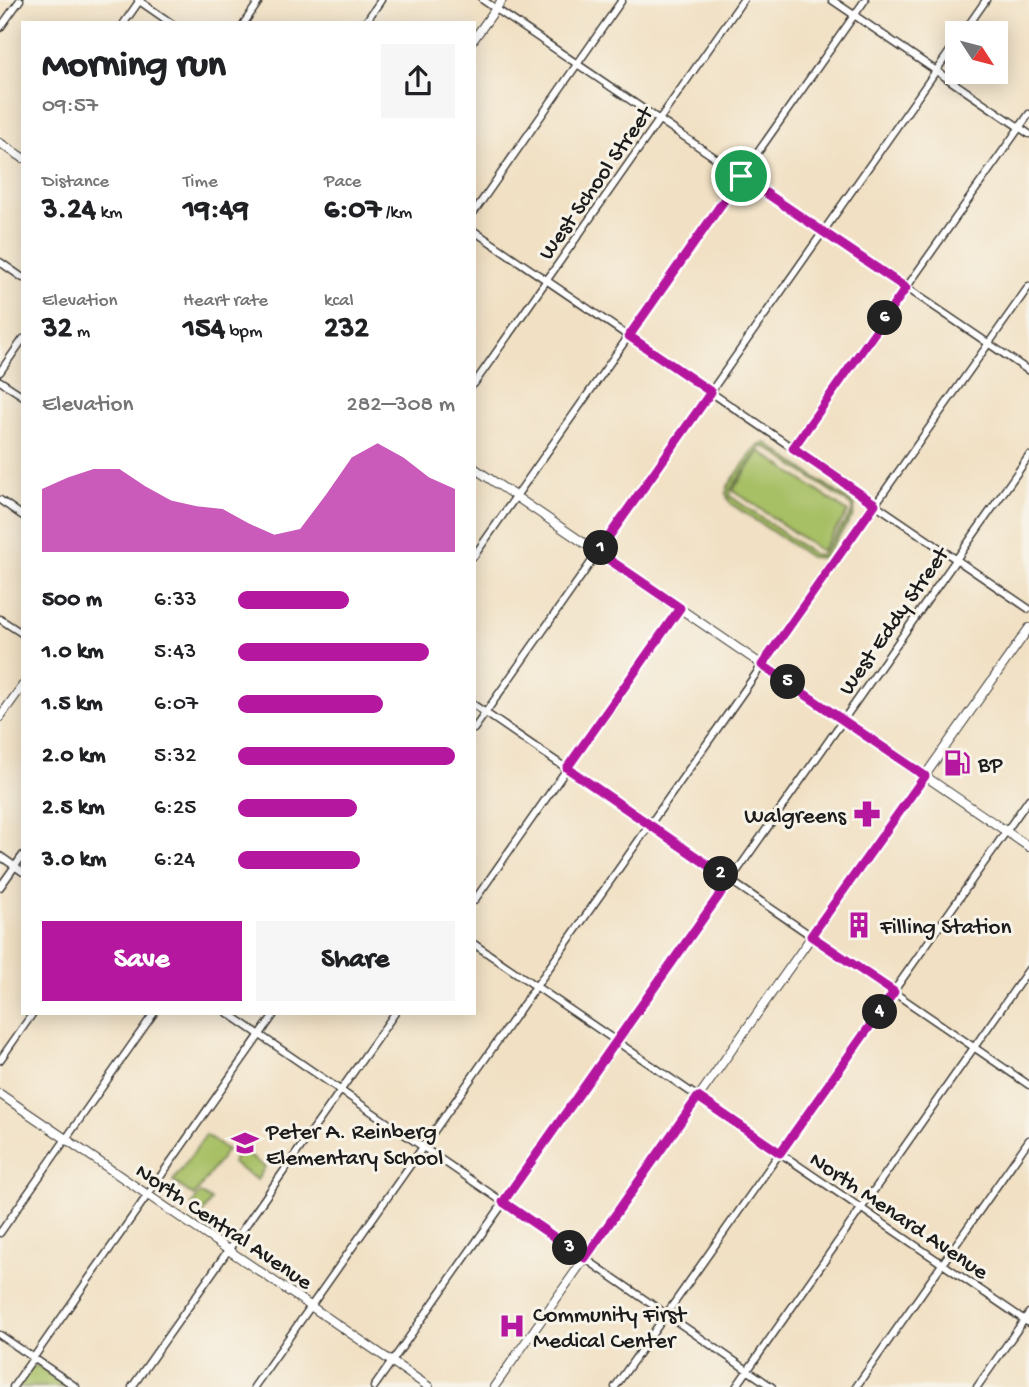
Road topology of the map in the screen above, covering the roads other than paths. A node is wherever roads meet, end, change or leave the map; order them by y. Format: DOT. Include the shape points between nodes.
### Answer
graph roads {
  1 [pos="20,0"];
  2 [pos="139,0"];
  3 [pos="260,0"];
  4 [pos="381,0"];
  5 [pos="484,0"];
  6 [pos="502,0"];
  7 [pos="622,0"];
  8 [pos="743,0"];
  9 [pos="831,0"];
  10 [pos="864,0"];
  11 [pos="986,0"];
  12 [pos="496,8"];
  13 [pos="854,15"];
  14 [pos="125,21"];
  15 [pos="168,21"];
  16 [pos="245,21"];
  17 [pos="366,21"];
  18 [pos="971,21"];
  19 [pos="1,25"];
  20 [pos="476,36"];
  21 [pos="945,58"];
  22 [pos="578,64"];
  23 [pos="936,71"];
  24 [pos="1029,114"];
  25 [pos="659,120"];
  26 [pos="1019,128"];
  27 [pos="1029,134"];
  28 [pos="0,143"];
  29 [pos="21,157"];
  30 [pos="741,176"];
  31 [pos="476,209"];
  32 [pos="476,232"];
  33 [pos="824,232"];
  34 [pos="0,262"];
  35 [pos="21,277"];
  36 [pos="547,280"];
  37 [pos="1029,286"];
  38 [pos="906,288"];
  39 [pos="629,336"];
  40 [pos="21,342"];
  41 [pos="988,344"];
  42 [pos="1029,371"];
  43 [pos="0,372"];
  44 [pos="0,380"];
  45 [pos="476,381"];
  46 [pos="711,392"];
  47 [pos="21,395"];
  48 [pos="793,448"];
  49 [pos="1029,456"];
  50 [pos="476,469"];
  51 [pos="516,496"];
  52 [pos="0,500"];
  53 [pos="875,504"];
  54 [pos="21,515"];
  55 [pos="598,552"];
  56 [pos="476,553"];
  57 [pos="956,559"];
  58 [pos="680,608"];
  59 [pos="1029,609"];
  60 [pos="0,619"];
  61 [pos="1029,628"];
  62 [pos="21,633"];
  63 [pos="762,665"];
  64 [pos="21,688"];
  65 [pos="476,706"];
  66 [pos="486,712"];
  67 [pos="0,717"];
  68 [pos="843,720"];
  69 [pos="476,726"];
  70 [pos="567,768"];
  71 [pos="925,776"];
  72 [pos="1029,799"];
  73 [pos="649,825"];
  74 [pos="1006,832"];
  75 [pos="1029,847"];
  76 [pos="0,856"];
  77 [pos="21,858"];
  78 [pos="15,866"];
  79 [pos="21,870"];
  80 [pos="730,880"];
  81 [pos="0,887"];
  82 [pos="476,898"];
  83 [pos="811,936"];
  84 [pos="476,945"];
  85 [pos="1029,969"];
  86 [pos="536,986"];
  87 [pos="894,992"];
  88 [pos="32,1015"];
  89 [pos="153,1015"];
  90 [pos="231,1015"];
  91 [pos="274,1015"];
  92 [pos="394,1015"];
  93 [pos="260,1035"];
  94 [pos="617,1041"];
  95 [pos="974,1048"];
  96 [pos="0,1060"];
  97 [pos="1029,1085"];
  98 [pos="340,1090"];
  99 [pos="0,1094"];
  100 [pos="698,1097"];
  101 [pos="66,1139"];
  102 [pos="1029,1140"];
  103 [pos="423,1147"];
  104 [pos="780,1153"];
  105 [pos="148,1195"];
  106 [pos="503,1202"];
  107 [pos="861,1209"];
  108 [pos="0,1233"];
  109 [pos="228,1250"];
  110 [pos="585,1258"];
  111 [pos="942,1264"];
  112 [pos="311,1306"];
  113 [pos="1029,1313"];
  114 [pos="667,1314"];
  115 [pos="1027,1322"];
  116 [pos="0,1335"];
  117 [pos="33,1358"];
  118 [pos="392,1361"];
  119 [pos="748,1370"];
  120 [pos="13,1387"];
  121 [pos="76,1387"];
  122 [pos="132,1387"];
  123 [pos="254,1387"];
  124 [pos="374,1387"];
  125 [pos="429,1387"];
  126 [pos="494,1387"];
  127 [pos="615,1387"];
  128 [pos="736,1387"];
  129 [pos="772,1387"];
  130 [pos="856,1387"];
  131 [pos="977,1387"];
  1 -- 19 [label="street"];
  2 -- 14 [label="street"];
  2 -- 15 [label="street"];
  3 -- 16 [label="street"];
  4 -- 17 [label="street"];
  5 -- 12 [label="street"];
  6 -- 12 [label="street"];
  7 -- 22 [label="street"];
  8 -- 25 [label="street, West School Street"];
  9 -- 13 [label="street"];
  10 -- 13 [label="street"];
  11 -- 18 [label="street"];
  12 -- 20 [label="street"];
  12 -- 22 [label="street"];
  13 -- 23 [label="street"];
  13 -- 30 [label="street"];
  21 -- 23 [label="street"];
  22 -- 25 [label="street"];
  22 -- 31 [label="street"];
  23 -- 26 [label="street"];
  23 -- 33 [label="street"];
  24 -- 26 [label="street"];
  25 -- 30 [label="street"];
  25 -- 36 [label="street, West School Street"];
  26 -- 27 [label="street"];
  26 -- 38 [label="street"];
  28 -- 29 [label="street"];
  30 -- 33 [label="street"];
  30 -- 39 [label="street"];
  32 -- 36 [label="street"];
  33 -- 38 [label="street"];
  33 -- 46 [label="street"];
  34 -- 35 [label="street"];
  36 -- 39 [label="street"];
  36 -- 45 [label="street, West School Street"];
  37 -- 41 [label="street"];
  38 -- 41 [label="street"];
  38 -- 48 [label="street"];
  39 -- 46 [label="street"];
  39 -- 51 [label="street"];
  40 -- 43 [label="street"];
  41 -- 42 [label="street"];
  41 -- 53 [label="street"];
  44 -- 47 [label="street"];
  46 -- 48 [label="street"];
  46 -- 55 [label="street"];
  48 -- 53 [label="street"];
  49 -- 57 [label="street, West Eddy Street"];
  50 -- 51 [label="street"];
  51 -- 55 [label="street"];
  51 -- 56 [label="street"];
  52 -- 54 [label="street"];
  53 -- 57 [label="street"];
  53 -- 63 [label="street"];
  55 -- 58 [label="street"];
  55 -- 66 [label="street"];
  57 -- 59 [label="street"];
  57 -- 68 [label="street, West Eddy Street"];
  58 -- 63 [label="street"];
  58 -- 70 [label="street"];
  60 -- 62 [label="street"];
  61 -- 71 [label="street"];
  63 -- 68 [label="street"];
  63 -- 73 [label="street"];
  64 -- 67 [label="street"];
  65 -- 66 [label="street"];
  66 -- 69 [label="street"];
  66 -- 70 [label="street"];
  68 -- 71 [label="street"];
  68 -- 80 [label="street, West Eddy Street"];
  70 -- 73 [label="street"];
  70 -- 82 [label="street"];
  71 -- 74 [label="street"];
  71 -- 83 [label="street"];
  72 -- 74 [label="street"];
  73 -- 80 [label="street"];
  73 -- 86 [label="street"];
  74 -- 75 [label="street"];
  74 -- 87 [label="street"];
  76 -- 78 [label="street"];
  77 -- 78 [label="street"];
  78 -- 79 [label="street"];
  78 -- 81 [label="street"];
  80 -- 83 [label="street"];
  80 -- 94 [label="street, West Eddy Street"];
  83 -- 87 [label="street"];
  83 -- 100 [label="street"];
  84 -- 86 [label="street, North Menard Avenue"];
  85 -- 95 [label="street"];
  86 -- 94 [label="street, North Menard Avenue"];
  86 -- 103 [label="street"];
  87 -- 95 [label="street"];
  87 -- 104 [label="street"];
  88 -- 96 [label="street"];
  89 -- 101 [label="street"];
  90 -- 93 [label="street"];
  91 -- 93 [label="street"];
  92 -- 98 [label="street"];
  93 -- 98 [label="street"];
  93 -- 105 [label="street"];
  94 -- 100 [label="street, North Menard Avenue"];
  94 -- 106 [label="street, West Eddy Street"];
  95 -- 97 [label="street"];
  95 -- 107 [label="street"];
  98 -- 103 [label="street"];
  98 -- 109 [label="street"];
  99 -- 101 [label="street, North Central Avenue"];
  100 -- 104 [label="street, North Menard Avenue"];
  100 -- 110 [label="street"];
  101 -- 105 [label="street, North Central Avenue"];
  101 -- 108 [label="street"];
  102 -- 111 [label="street"];
  103 -- 106 [label="street"];
  103 -- 112 [label="street"];
  104 -- 107 [label="street, North Menard Avenue"];
  104 -- 114 [label="street"];
  105 -- 109 [label="street, North Central Avenue"];
  105 -- 117 [label="street"];
  106 -- 110 [label="street"];
  106 -- 118 [label="street, West Eddy Street"];
  107 -- 111 [label="street, North Menard Avenue"];
  107 -- 119 [label="street"];
  109 -- 112 [label="street, North Central Avenue"];
  109 -- 122 [label="street"];
  110 -- 114 [label="street"];
  110 -- 126 [label="street"];
  111 -- 115 [label="street, North Menard Avenue"];
  111 -- 130 [label="street"];
  112 -- 118 [label="street, North Central Avenue"];
  112 -- 123 [label="street"];
  113 -- 115 [label="street"];
  114 -- 119 [label="street"];
  114 -- 127 [label="street"];
  115 -- 131 [label="street"];
  116 -- 117 [label="street"];
  117 -- 120 [label="street"];
  117 -- 121 [label="street"];
  118 -- 124 [label="street, West Eddy Street"];
  118 -- 125 [label="street, North Central Avenue"];
  119 -- 128 [label="street"];
  119 -- 129 [label="street"];
}
